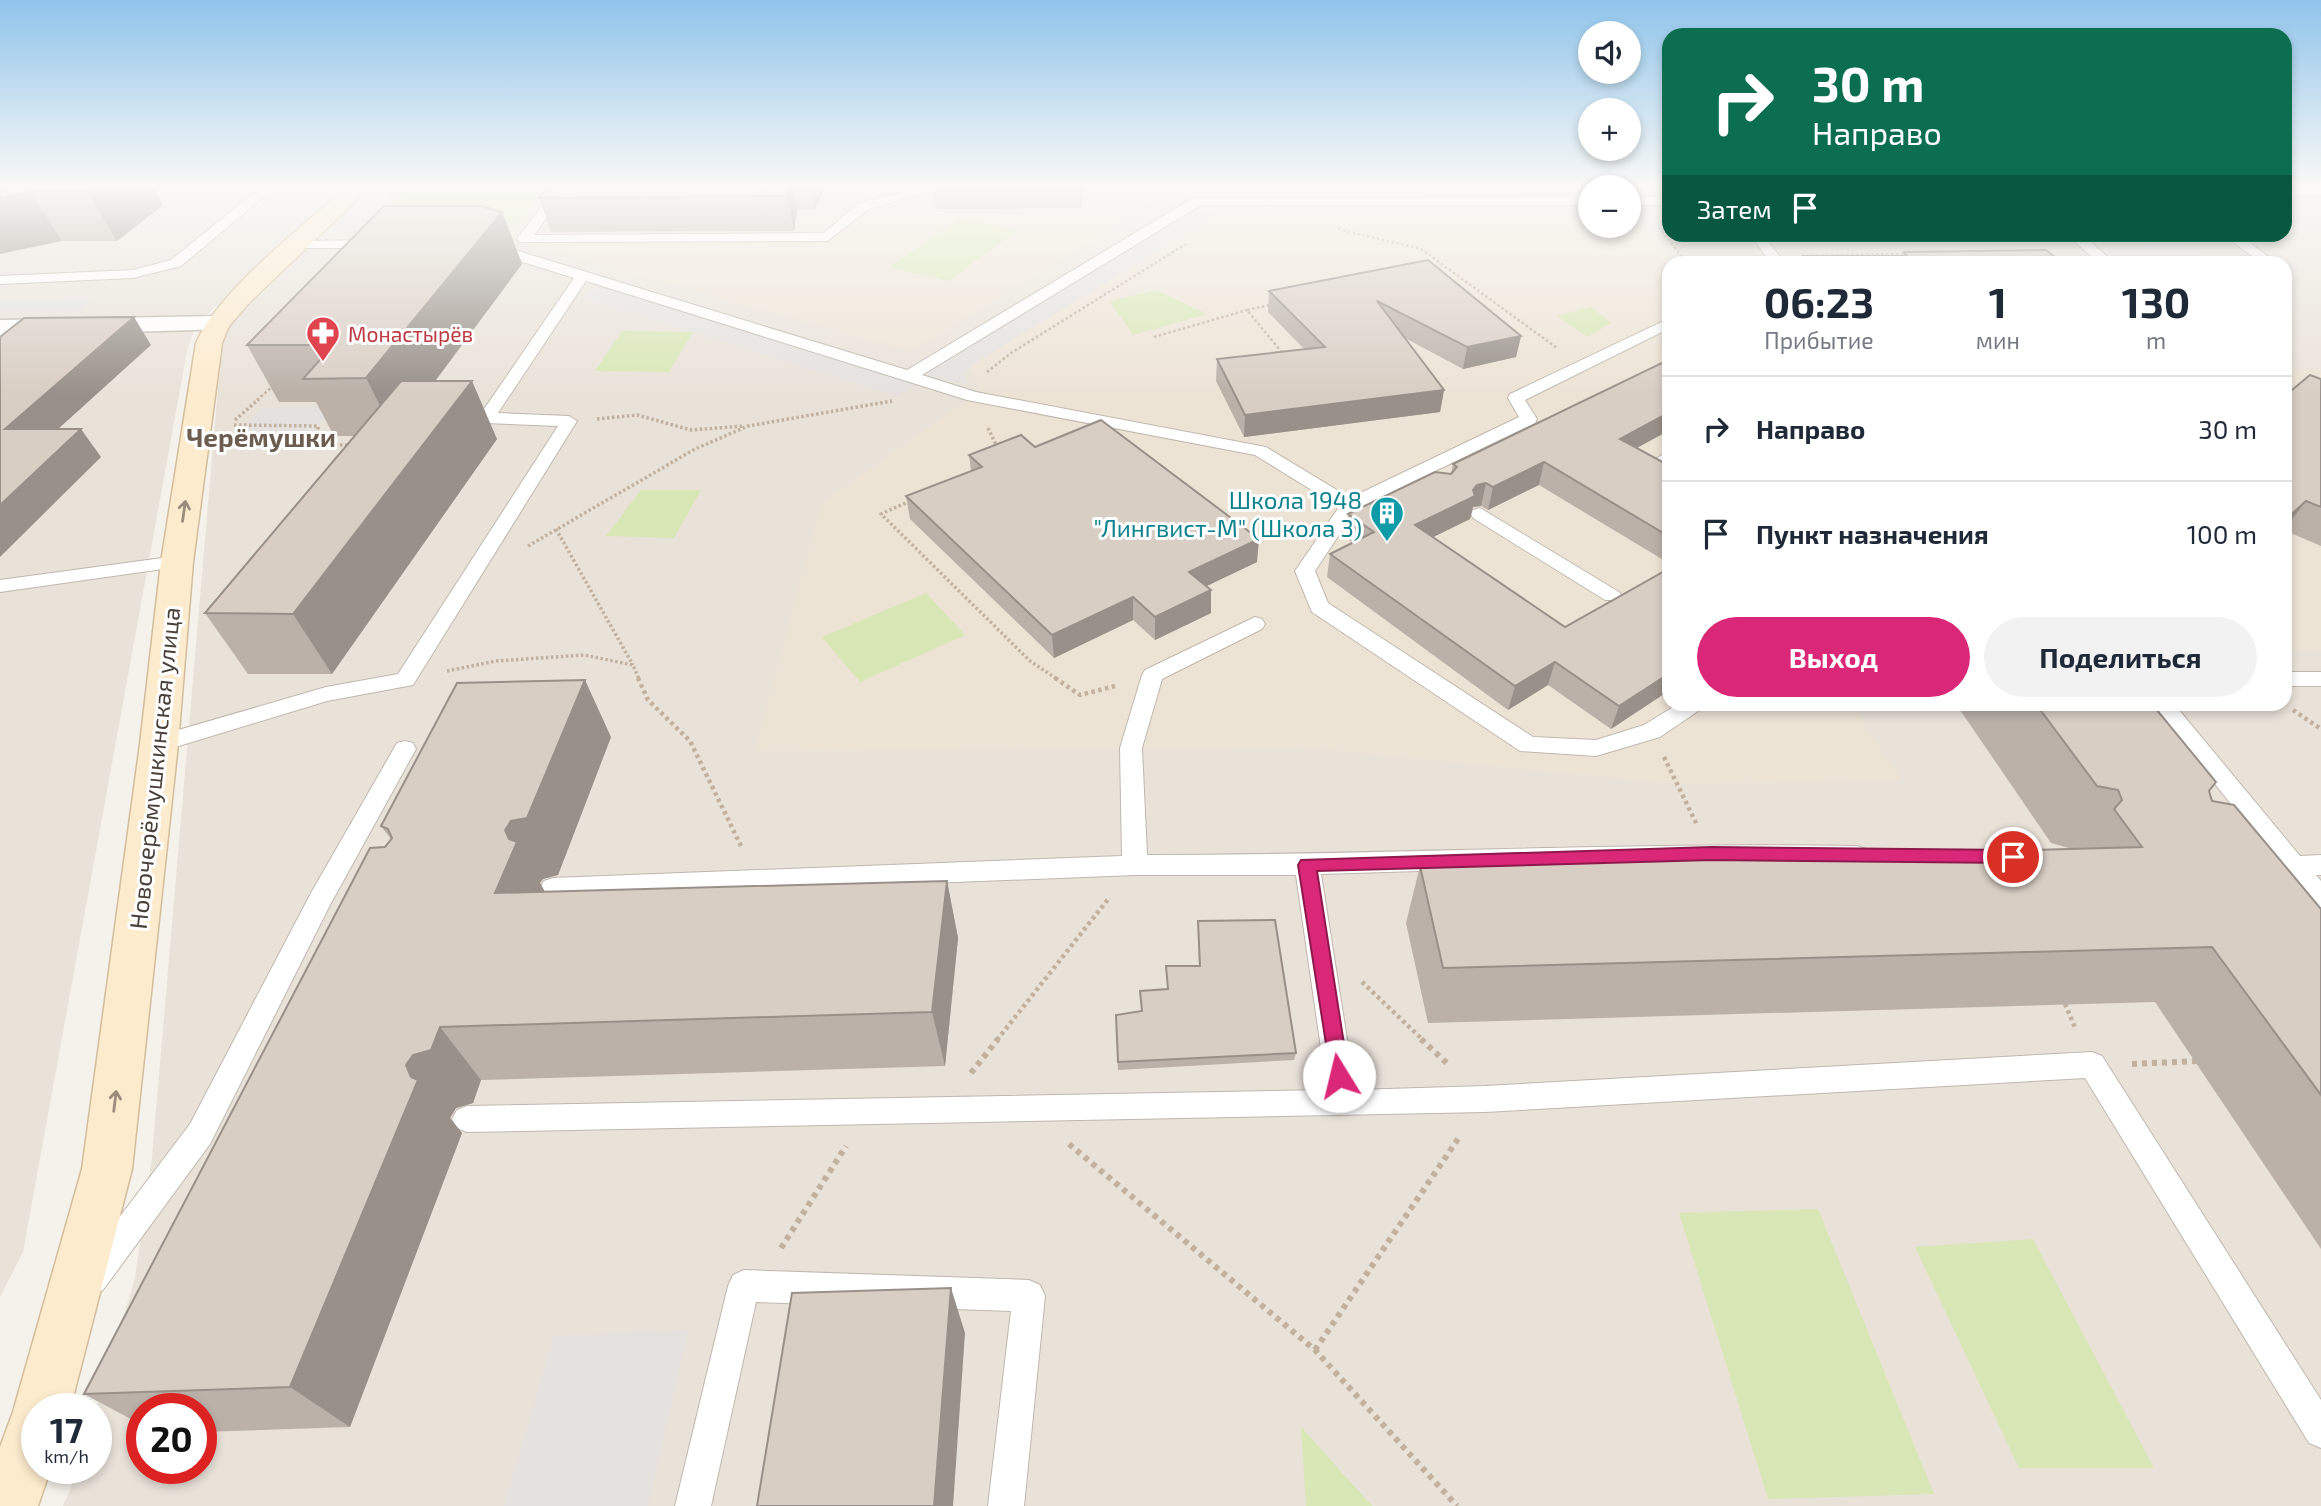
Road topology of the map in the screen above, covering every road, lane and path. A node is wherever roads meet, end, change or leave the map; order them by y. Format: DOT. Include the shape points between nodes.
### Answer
graph roads {
  1 [pos="187,254"];
  2 [pos="288,254"];
  3 [pos="514,254"];
  4 [pos="1110,254"];
  5 [pos="1170,254"];
  6 [pos="1427,254"];
  7 [pos="1912,254"];
  8 [pos="1862,256"];
  9 [pos="1451,271"];
  10 [pos="1439,273"];
  11 [pos="584,275"];
  12 [pos="0,280"];
  13 [pos="1283,302"];
  14 [pos="1247,310"];
  15 [pos="217,324"];
  16 [pos="1662,326"];
  17 [pos="0,328"];
  18 [pos="1154,337"];
  19 [pos="1287,359"];
  20 [pos="1581,366"];
  21 [pos="987,372"];
  22 [pos="911,375"];
  23 [pos="276,383"];
  24 [pos="931,385"];
  25 [pos="973,396"];
  26 [pos="586,420"];
  27 [pos="748,426"];
  28 [pos="356,445"];
  29 [pos="1003,460"];
  30 [pos="1414,474"];
  31 [pos="1432,484"];
  32 [pos="918,498"];
  33 [pos="1349,505"];
  34 [pos="1480,514"];
  35 [pos="556,529"];
  36 [pos="177,562"];
  37 [pos="470,580"];
  38 [pos="0,586"];
  39 [pos="1612,596"];
  40 [pos="1255,624"];
  41 [pos="633,665"];
  42 [pos="1153,675"];
  43 [pos="2292,679"];
  44 [pos="2321,679"];
  45 [pos="405,680"];
  46 [pos="2292,710"];
  47 [pos="1682,711"];
  48 [pos="2168,711"];
  49 [pos="2321,730"];
  50 [pos="1652,731"];
  51 [pos="159,744"];
  52 [pos="405,749"];
  53 [pos="1711,853"];
  54 [pos="1885,856"];
  55 [pos="2253,861"];
  56 [pos="1135,865"];
  57 [pos="1307,865"];
  58 [pos="2321,865"];
  59 [pos="2294,866"];
  60 [pos="756,878"];
  61 [pos="553,888"];
  62 [pos="2321,899"];
  63 [pos="1318,941"];
  64 [pos="2197,1061"];
  65 [pos="2092,1065"];
  66 [pos="965,1080"];
  67 [pos="1485,1099"];
  68 [pos="1343,1103"];
  69 [pos="1028,1110"];
  70 [pos="866,1113"];
  71 [pos="467,1119"];
  72 [pos="791,1236"];
  73 [pos="67,1312"];
  74 [pos="1315,1350"];
  75 [pos="45,1393"];
  76 [pos="2321,1431"];
  77 [pos="21,1470"];
  78 [pos="8,1506"];
  79 [pos="694,1506"];
  80 [pos="1006,1506"];
  81 [pos="1457,1506"];
  1 -- 12 [label="lane" via="176,263 133,274"];
  2 -- 15 [label="street, Новочерёмушкинская улица"];
  3 -- 11 [label="lane"];
  4 -- 22 [label="lane"];
  5 -- 21 [label="path"];
  6 -- 9 [label="path"];
  7 -- 8 [label="path"];
  9 -- 10 [label="path"];
  9 -- 20 [label="path"];
  11 -- 22 [label="lane"];
  11 -- 37 [label="lane" via="486,418 569,421"];
  13 -- 14 [label="path"];
  14 -- 18 [label="path"];
  14 -- 19 [label="path"];
  15 -- 17 [label="street"];
  36 -- 15 [label="street, Новочерёмушкинская улица, one-way" via="209,343"];
  16 -- 20 [label="lane"];
  20 -- 30 [label="lane" via="1516,398 1530,419"];
  22 -- 24 [label="lane"];
  23 -- 28 [label="path" via="229,425 318,426 318,444"];
  24 -- 25 [label="lane"];
  24 -- 27 [label="path" via="889,403"];
  25 -- 29 [label="path"];
  25 -- 33 [label="lane" via="1261,451"];
  26 -- 27 [label="path" via="637,415 691,430"];
  27 -- 35 [label="path" via="695,449"];
  30 -- 31 [label="lane"];
  30 -- 33 [label="lane"];
  32 -- 42 [label="path" via="881,514 1030,661 1080,695"];
  33 -- 50 [label="lane" via="1305,571 1319,607 1528,745 1596,748"];
  34 -- 39 [label="lane"];
  35 -- 37 [label="path"];
  35 -- 41 [label="path"];
  36 -- 38 [label="lane"];
  36 -- 51 [label="street, Новочерёмушкинская улица"];
  37 -- 45 [label="lane"];
  40 -- 42 [label="lane"];
  41 -- 45 [label="path" via="584,655 496,661"];
  41 -- 60 [label="path" via="648,700 690,741"];
  42 -- 56 [label="lane" via="1131,748"];
  43 -- 44 [label="lane"];
  45 -- 51 [label="lane" via="326,695"];
  46 -- 49 [label="path"];
  47 -- 50 [label="lane"];
  48 -- 59 [label="lane"];
  50 -- 53 [label="path"];
  73 -- 51 [label="street, Новочерёмушкинская улица, one-way" via="107,1169"];
  52 -- 73 [label="lane" via="334,899 200,1134"];
  53 -- 54 [label="lane"];
  53 -- 57 [label="lane"];
  55 -- 59 [label="lane"];
  56 -- 57 [label="lane"];
  56 -- 60 [label="lane"];
  56 -- 66 [label="path"];
  57 -- 63 [label="lane"];
  58 -- 59 [label="lane"];
  59 -- 62 [label="lane"];
  60 -- 61 [label="lane"];
  63 -- 67 [label="path"];
  63 -- 68 [label="lane"];
  64 -- 65 [label="path"];
  65 -- 67 [label="lane"];
  65 -- 76 [label="lane"];
  67 -- 68 [label="lane"];
  67 -- 74 [label="path"];
  68 -- 69 [label="lane"];
  69 -- 70 [label="lane"];
  69 -- 74 [label="path"];
  70 -- 71 [label="lane"];
  70 -- 72 [label="path"];
  73 -- 75 [label="street, Новочерёмушкинская улица"];
  74 -- 81 [label="path"];
  77 -- 78 [label="street"];
  79 -- 80 [label="lane" via="744,1286 1029,1296"];
}
